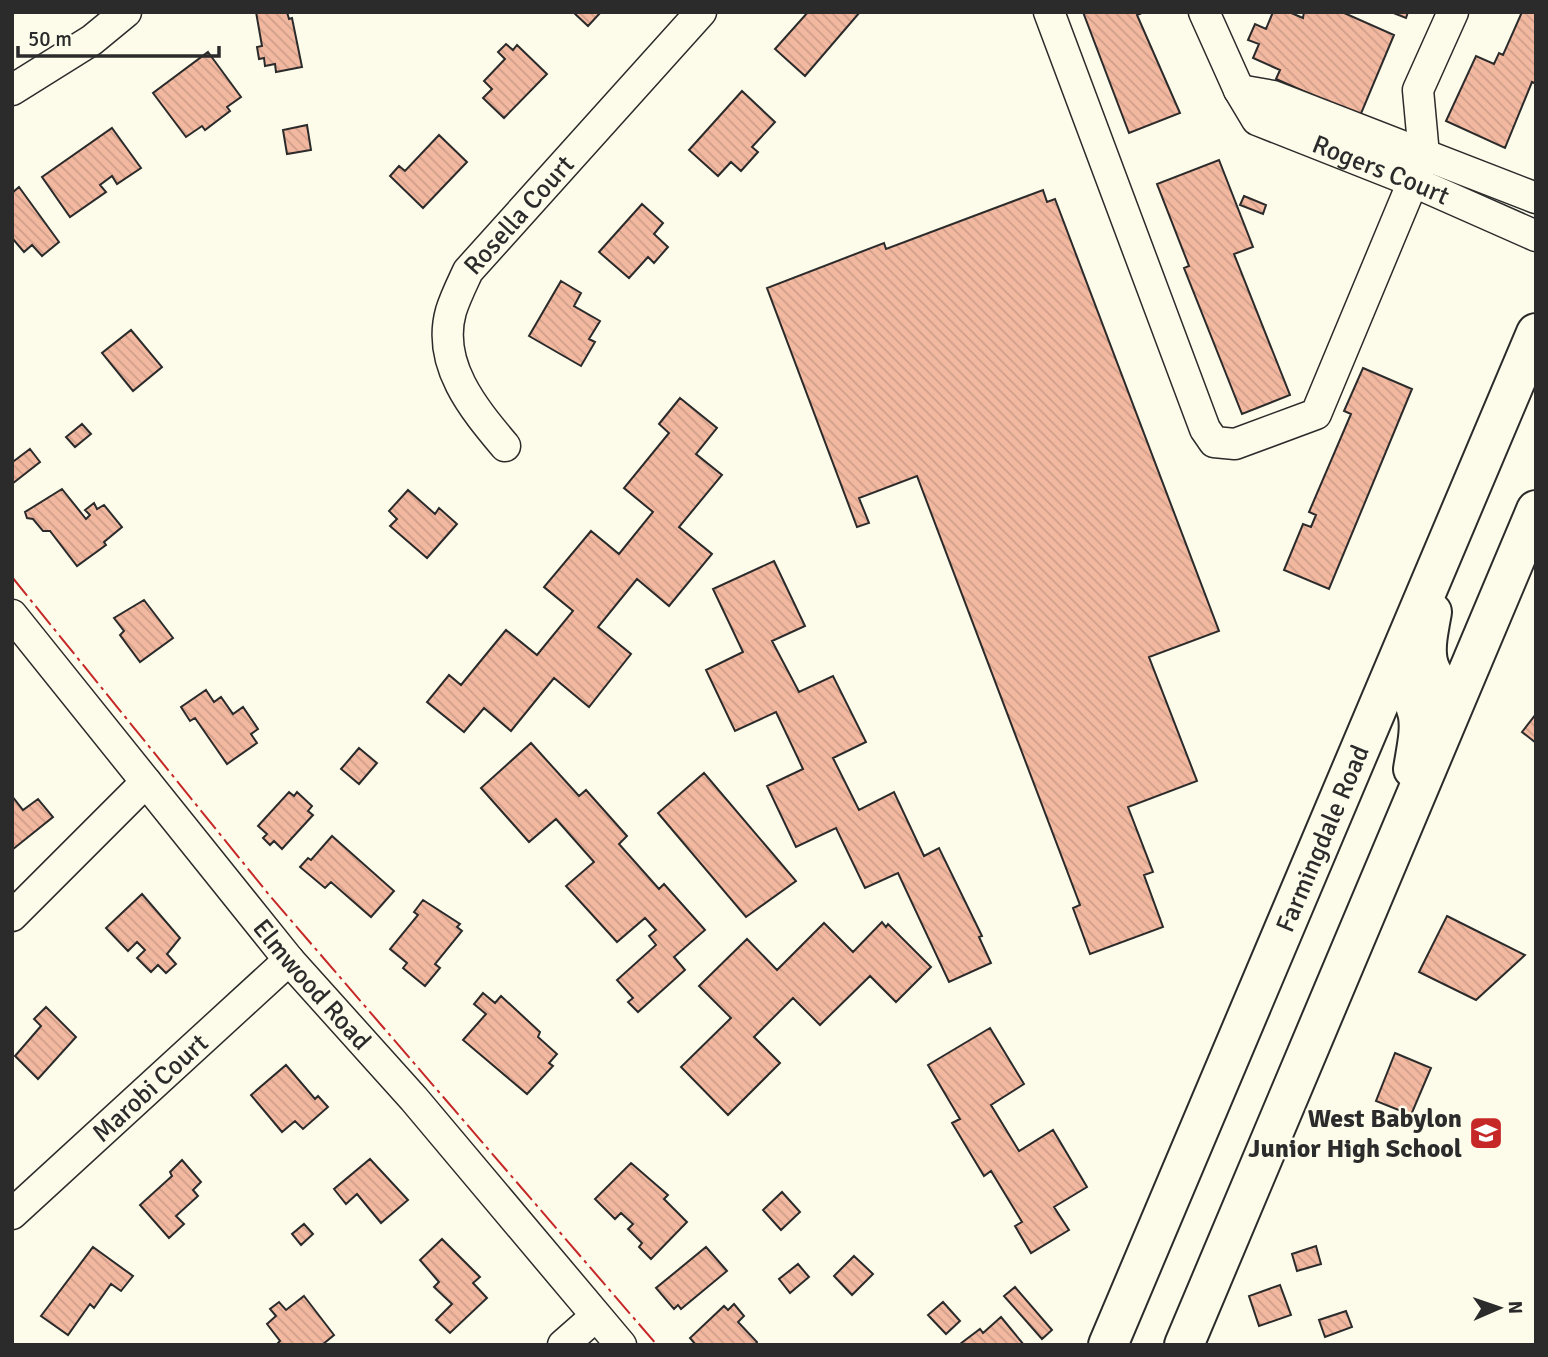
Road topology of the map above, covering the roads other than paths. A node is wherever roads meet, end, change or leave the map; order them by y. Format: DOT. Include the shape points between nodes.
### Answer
graph roads {
  1 [pos="126,12"];
  2 [pos="702,12"];
  3 [pos="1049,12"];
  4 [pos="1204,12"];
  5 [pos="1452,12"];
  6 [pos="12,90"];
  7 [pos="1419,168"];
  8 [pos="1536,198"];
  9 [pos="1536,236"];
  10 [pos="1536,333"];
  11 [pos="505,446"];
  12 [pos="1536,510"];
  13 [pos="1443,552"];
  14 [pos="12,615"];
  15 [pos="1392,676"];
  16 [pos="1455,700"];
  17 [pos="146,782"];
  18 [pos="1404,823"];
  19 [pos="12,916"];
  20 [pos="289,960"];
  21 [pos="12,1214"];
  22 [pos="596,1316"];
  23 [pos="1110,1343"];
  24 [pos="563,1345"];
  25 [pos="621,1345"];
  26 [pos="1184,1345"];
  1 -- 6 [label="street" via="92,40"];
  2 -- 11 [label="street, Rosella Court" via="468,271 450,313 450,355 466,399"];
  3 -- 7 [label="street" via="1205,429 1214,442 1236,444 1316,414"];
  4 -- 7 [label="street, Rogers Court" via="1239,90 1273,96"];
  5 -- 7 [label="street" via="1418,90"];
  7 -- 8 [label="street, Rogers Court"];
  7 -- 9 [label="street, Rogers Court"];
  10 -- 13 [label="main road, Farmingdale Road"];
  12 -- 16 [label="main road"];
  13 -- 15 [label="main road, Farmingdale Road"];
  13 -- 16 [label="main road" via="1426,662 1436,681"];
  14 -- 17 [label="street, Elmwood Road"];
  15 -- 18 [label="main road" via="1408,690 1418,711 1419,733"];
  15 -- 23 [label="main road, Farmingdale Road"];
  16 -- 18 [label="main road"];
  17 -- 19 [label="street"];
  17 -- 20 [label="street, Elmwood Road"];
  18 -- 26 [label="main road"];
  20 -- 21 [label="street, Marobi Court"];
  20 -- 22 [label="street, Elmwood Road" via="414,1099"];
  22 -- 24 [label="street"];
  22 -- 25 [label="street, Elmwood Road"];
}
